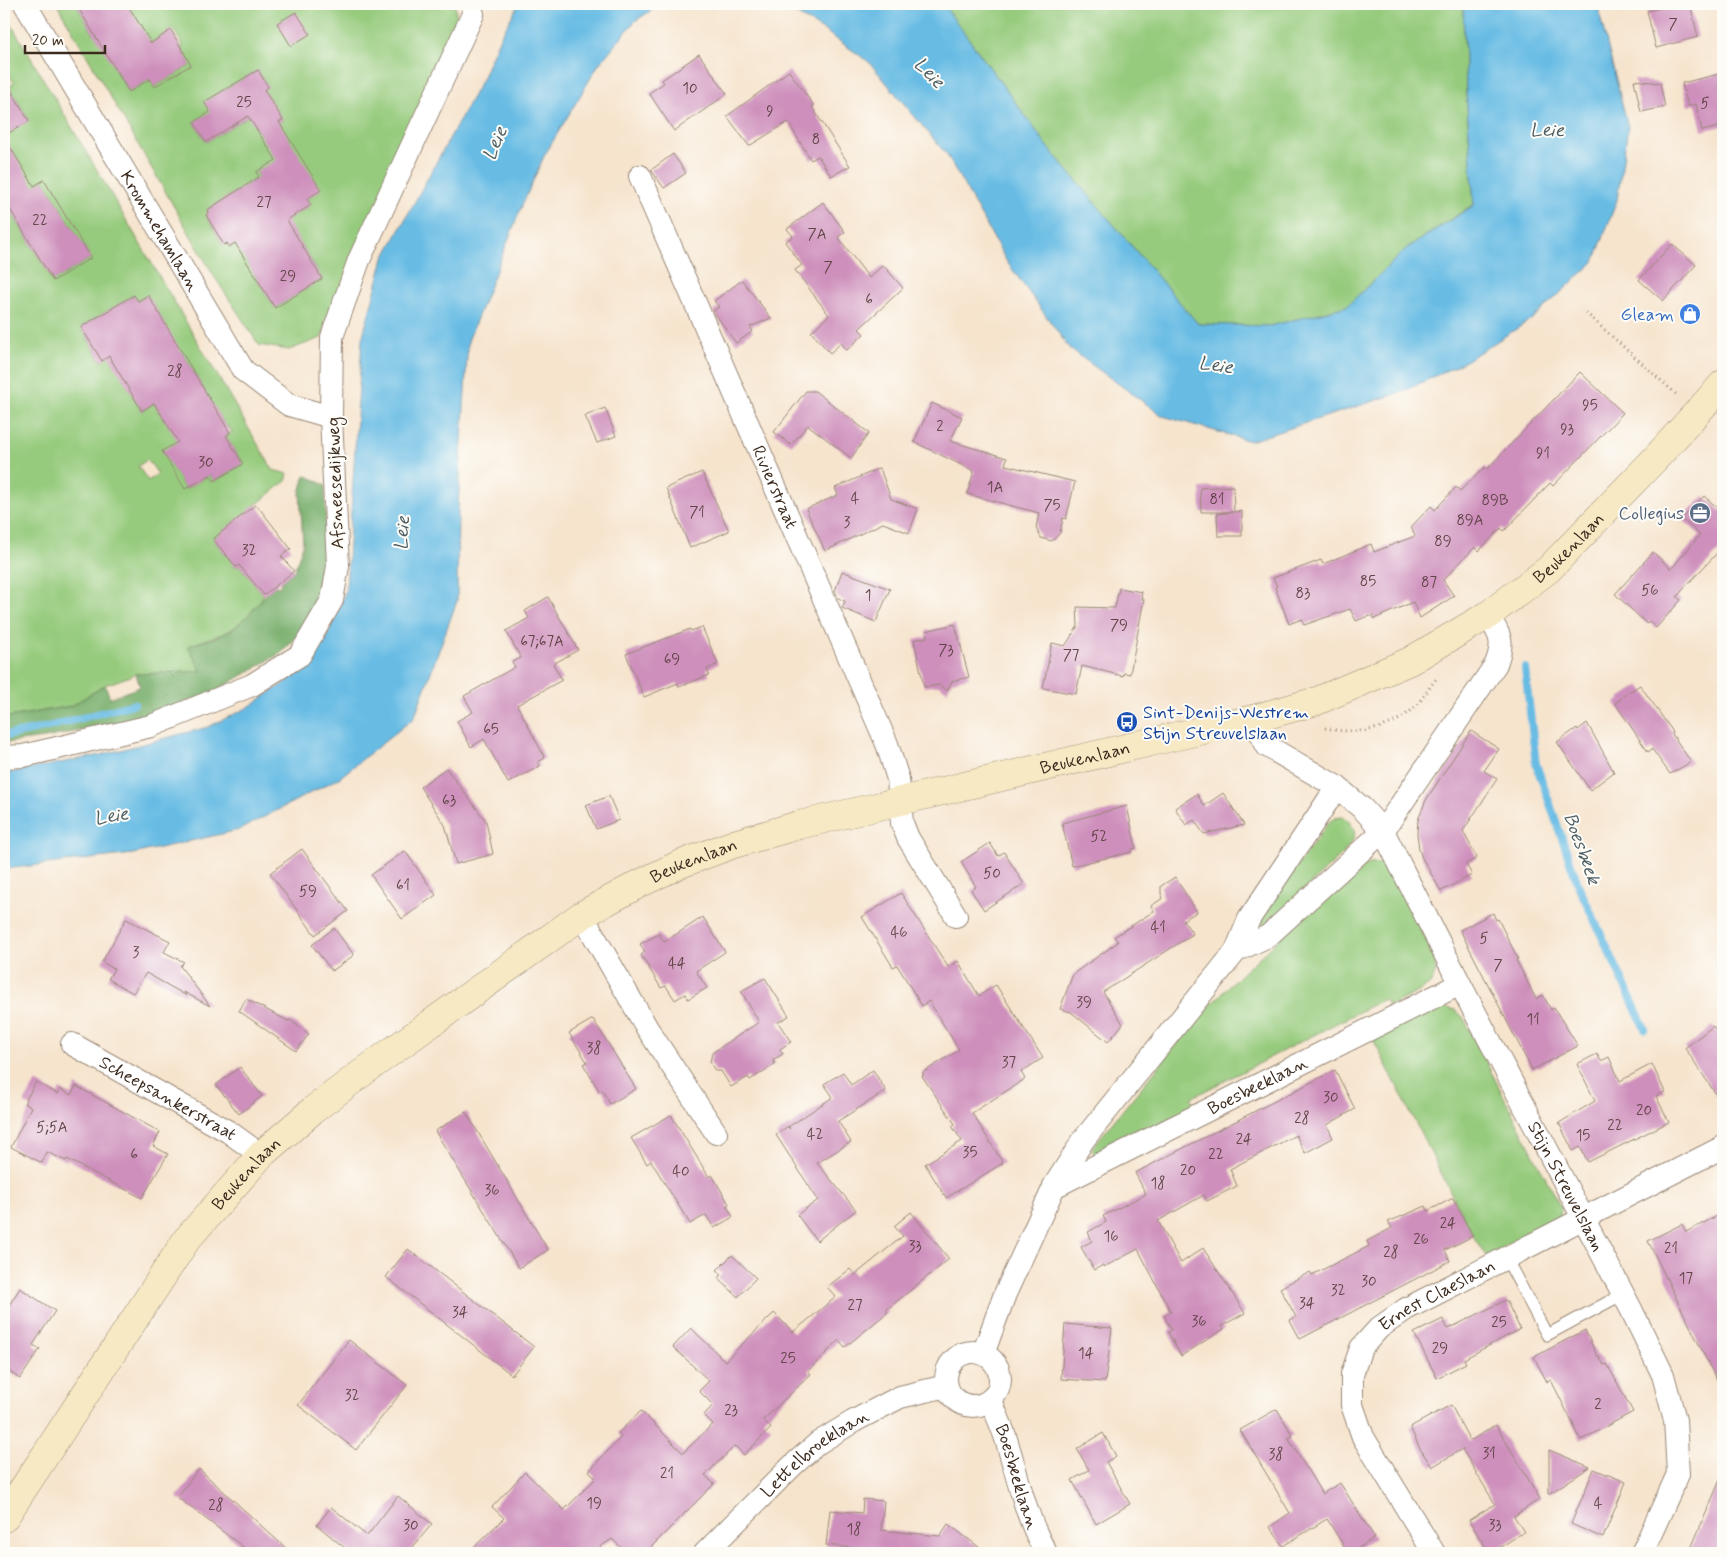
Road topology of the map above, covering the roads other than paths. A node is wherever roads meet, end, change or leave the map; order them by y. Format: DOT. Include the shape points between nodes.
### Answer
graph roads {
  1 [pos="25,4"];
  2 [pos="473,14"];
  3 [pos="640,176"];
  4 [pos="1723,384"];
  5 [pos="331,418"];
  6 [pos="1488,615"];
  7 [pos="1253,719"];
  8 [pos="4,758"];
  9 [pos="1336,787"];
  10 [pos="900,801"];
  11 [pos="1383,831"];
  12 [pos="582,915"];
  13 [pos="956,916"];
  14 [pos="1236,951"];
  15 [pos="1460,984"];
  16 [pos="72,1044"];
  17 [pos="716,1133"];
  18 [pos="1723,1147"];
  19 [pos="261,1155"];
  20 [pos="1054,1187"];
  21 [pos="1584,1218"];
  22 [pos="1506,1258"];
  23 [pos="1623,1294"];
  24 [pos="983,1354"];
  25 [pos="946,1386"];
  26 [pos="991,1400"];
  27 [pos="4,1518"];
  28 [pos="705,1553"];
  29 [pos="1046,1553"];
  30 [pos="1434,1553"];
  31 [pos="1642,1553"];
  1 -- 5 [label="street, Krommehamlaan" via="243,370 289,405"];
  2 -- 5 [label="street, Afsneesedijkweg" via="359,260 332,337"];
  3 -- 10 [label="street, Rivierstraat" via="887,744 898,779"];
  4 -- 6 [label="street, Beukenlaan" via="1549,569"];
  5 -- 8 [label="street, Afsneesedijkweg" via="338,566 332,600 300,655 252,685 151,726"];
  6 -- 7 [label="street, Beukenlaan" via="1410,661 1366,681 1317,701"];
  6 -- 11 [label="street" via="1502,639 1496,664"];
  7 -- 9 [label="street" via="1267,746"];
  7 -- 10 [label="street, Beukenlaan"];
  9 -- 11 [label="street"];
  9 -- 14 [label="street" via="1249,918"];
  10 -- 12 [label="street, Beukenlaan" via="734,844 678,865"];
  10 -- 13 [label="street" via="902,823 908,838"];
  11 -- 14 [label="street" via="1268,936"];
  11 -- 15 [label="street, Stijn Streuvelslaan"];
  12 -- 17 [label="street" via="648,1028"];
  12 -- 19 [label="street, Beukenlaan" via="370,1067"];
  14 -- 20 [label="street" via="1084,1139"];
  15 -- 20 [label="street, Boesbeeklaan"];
  15 -- 21 [label="street, Stijn Streuvelslaan"];
  16 -- 19 [label="street, Scheepsankerstraat" via="229,1132"];
  18 -- 21 [label="street, Ernest Claeslaan"];
  19 -- 27 [label="street, Beukenlaan" via="186,1239"];
  20 -- 24 [label="street" via="1005,1294"];
  21 -- 22 [label="street, Ernest Claeslaan"];
  21 -- 23 [label="street, Stijn Streuvelslaan"];
  22 -- 23 [label="lane" via="1547,1335"];
  22 -- 30 [label="street, Ernest Claeslaan" via="1406,1309 1379,1328 1361,1348 1352,1374 1352,1405 1363,1437"];
  23 -- 31 [label="street, Stijn Streuvelslaan" via="1663,1375 1675,1420 1678,1474"];
  24 -- 25 [label="street" via="973,1352 954,1359 948,1367"];
  24 -- 26 [label="street" via="991,1359 1000,1375 1000,1384"];
  25 -- 26 [label="street, Boesbeeklaan" via="960,1404 981,1406"];
  25 -- 28 [label="street, Lettelbroeklaan" via="900,1397 818,1443"];
  26 -- 29 [label="street, Boesbeeklaan" via="1005,1436 1021,1497"];
}
